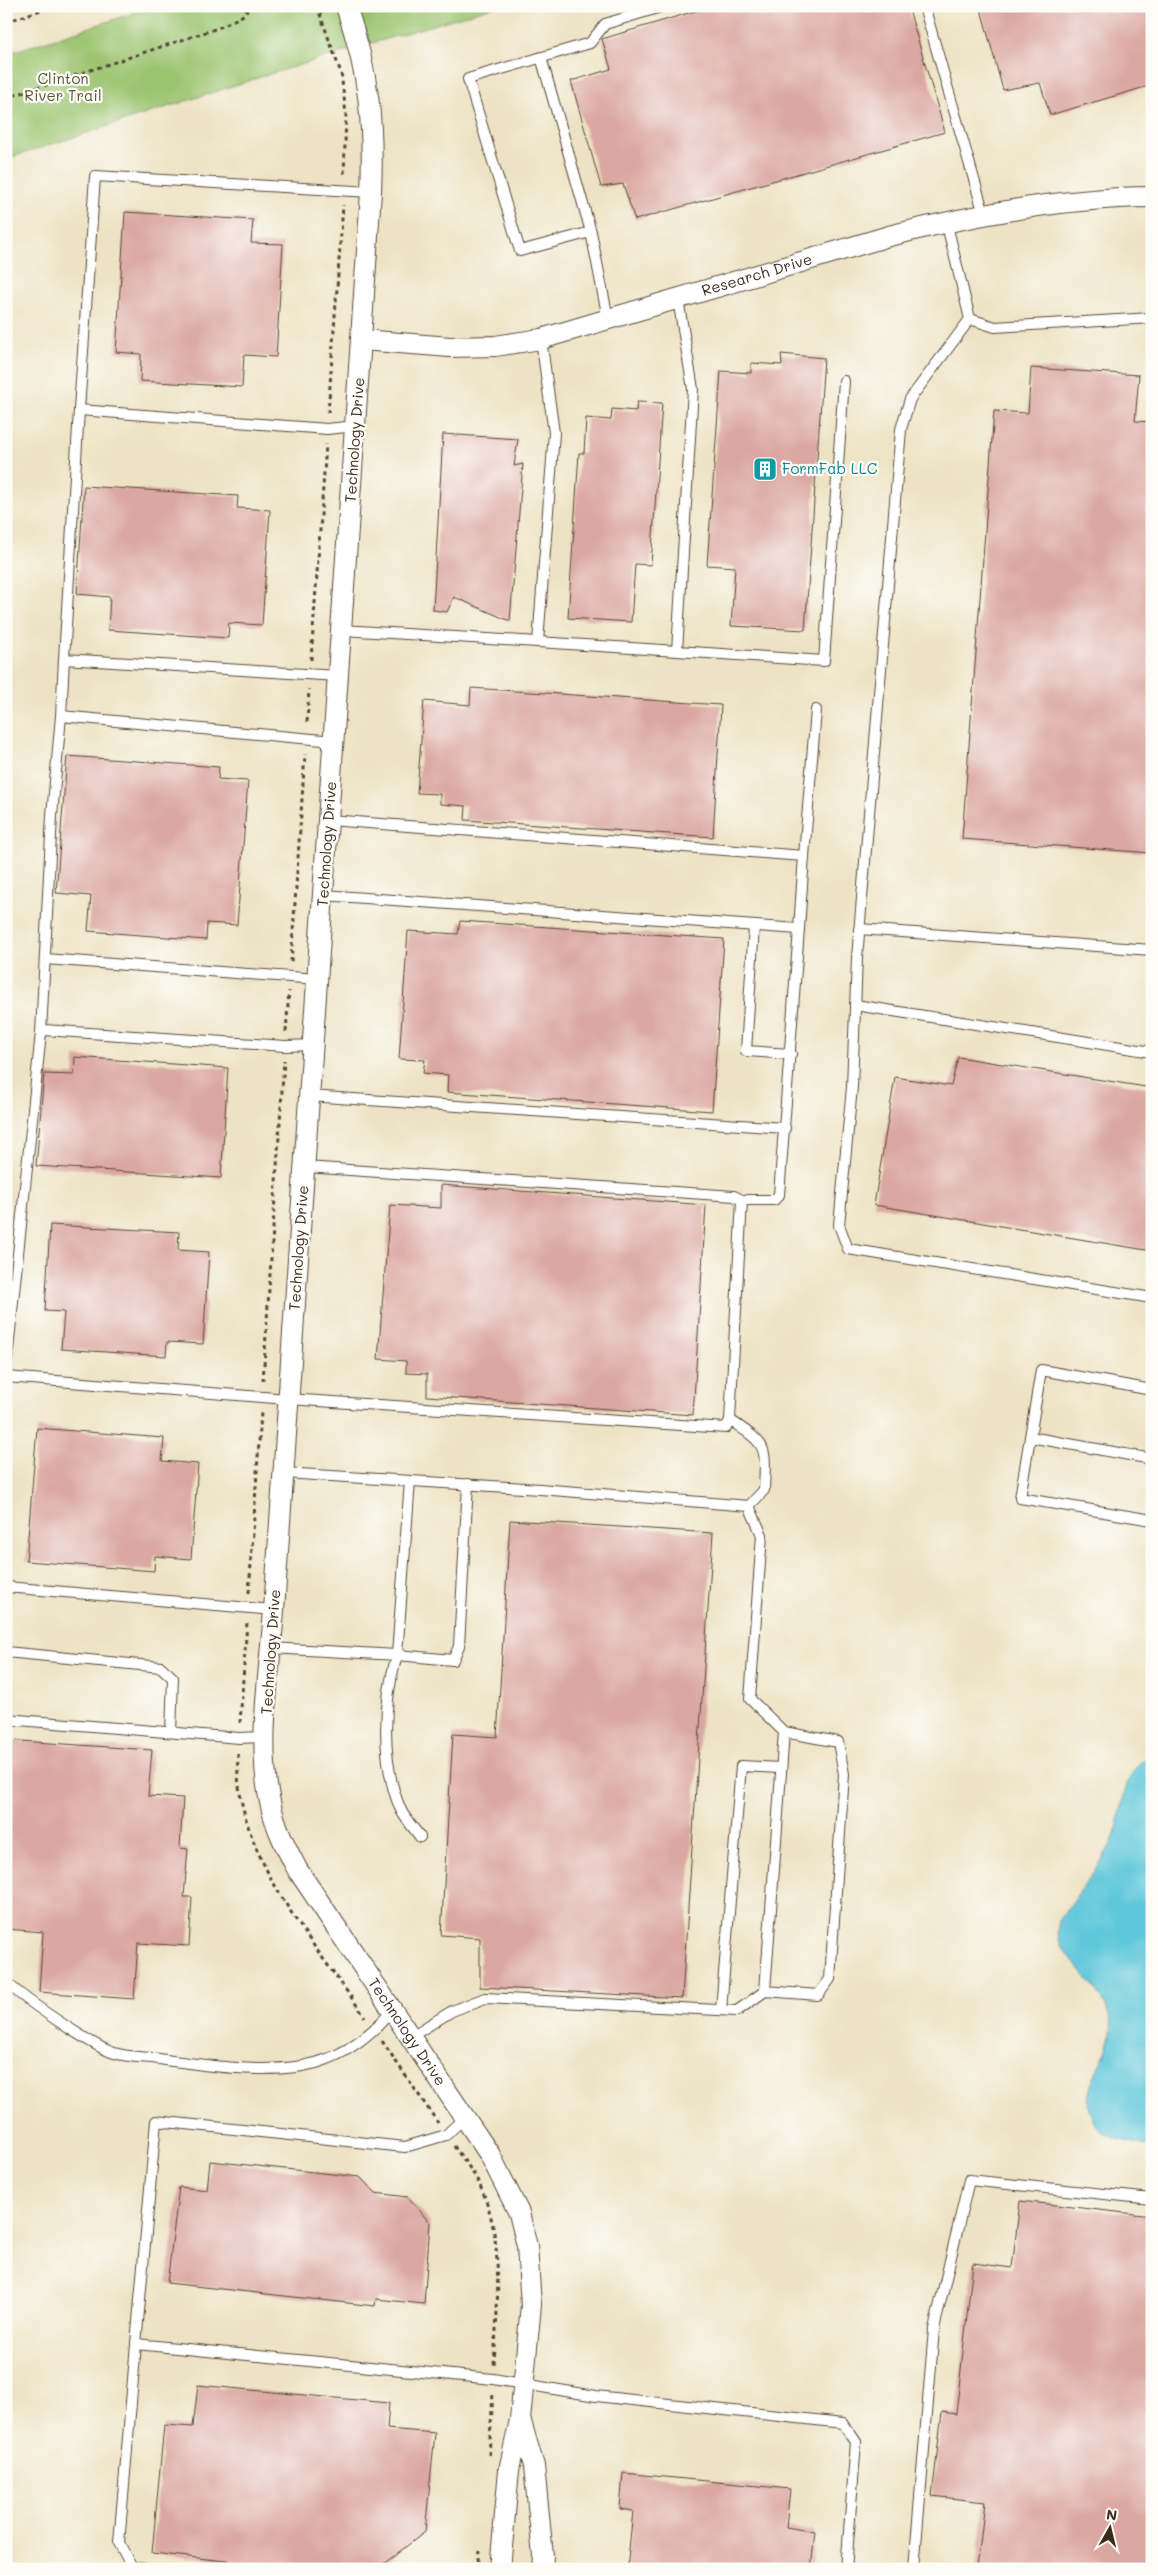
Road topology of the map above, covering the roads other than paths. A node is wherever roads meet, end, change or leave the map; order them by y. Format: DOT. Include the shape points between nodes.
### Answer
graph roads {
  1 [pos="346,6"];
  2 [pos="664,6"];
  3 [pos="924,6"];
  4 [pos="541,57"];
  5 [pos="372,192"];
  6 [pos="1152,197"];
  7 [pos="984,214"];
  8 [pos="946,222"];
  9 [pos="591,232"];
  10 [pos="678,299"];
  11 [pos="1152,318"];
  12 [pos="608,319"];
  13 [pos="970,319"];
  14 [pos="542,339"];
  15 [pos="362,340"];
  16 [pos="844,381"];
  17 [pos="79,410"];
  18 [pos="356,426"];
  19 [pos="342,630"];
  20 [pos="538,642"];
  21 [pos="677,651"];
  22 [pos="64,659"];
  23 [pos="338,676"];
  24 [pos="816,710"];
  25 [pos="61,716"];
  26 [pos="334,741"];
  27 [pos="329,820"];
  28 [pos="804,856"];
  29 [pos="323,895"];
  30 [pos="754,926"];
  31 [pos="800,929"];
  32 [pos="859,929"];
  33 [pos="1152,950"];
  34 [pos="45,959"];
  35 [pos="318,979"];
  36 [pos="855,1005"];
  37 [pos="41,1033"];
  38 [pos="313,1045"];
  39 [pos="1152,1052"];
  40 [pos="790,1054"];
  41 [pos="309,1096"];
  42 [pos="785,1128"];
  43 [pos="305,1167"];
  44 [pos="742,1200"];
  45 [pos="1152,1298"];
  46 [pos="6,1370"];
  47 [pos="6,1376"];
  48 [pos="1152,1390"];
  49 [pos="288,1399"];
  50 [pos="730,1420"];
  51 [pos="1030,1438"];
  52 [pos="1152,1459"];
  53 [pos="283,1473"];
  54 [pos="410,1481"];
  55 [pos="468,1484"];
  56 [pos="749,1506"];
  57 [pos="1152,1520"];
  58 [pos="6,1587"];
  59 [pos="274,1610"];
  60 [pos="271,1648"];
  61 [pos="6,1652"];
  62 [pos="397,1655"];
  63 [pos="6,1719"];
  64 [pos="171,1732"];
  65 [pos="784,1732"];
  66 [pos="265,1737"];
  67 [pos="781,1768"];
  68 [pos="420,1837"];
  69 [pos="6,1982"];
  70 [pos="765,1991"];
  71 [pos="721,2010"];
  72 [pos="392,2011"];
  73 [pos="410,2038"];
  74 [pos="465,2117"];
  75 [pos="1152,2199"];
  76 [pos="136,2344"];
  77 [pos="524,2385"];
  78 [pos="520,2420"];
  79 [pos="145,2569"];
  80 [pos="500,2569"];
  81 [pos="542,2569"];
  82 [pos="846,2569"];
  83 [pos="914,2569"];
  1 -- 5 [label="street, Technology Drive" via="358,40 372,111"];
  2 -- 4 [label="lane" via="605,24 590,43"];
  3 -- 7 [label="lane"];
  4 -- 9 [label="lane"];
  4 -- 9 [label="lane" via="468,79 520,251"];
  5 -- 15 [label="street, Technology Drive"];
  5 -- 17 [label="lane" via="96,176"];
  6 -- 7 [label="street, Research Drive" via="1058,203"];
  7 -- 8 [label="street, Research Drive"];
  8 -- 10 [label="street, Research Drive"];
  8 -- 13 [label="lane"];
  9 -- 12 [label="lane"];
  10 -- 12 [label="street, Research Drive"];
  10 -- 21 [label="lane" via="693,389"];
  11 -- 13 [label="lane" via="995,327"];
  12 -- 14 [label="street, Research Drive"];
  13 -- 32 [label="lane" via="910,399 901,428"];
  14 -- 15 [label="street, Research Drive" via="494,346 450,347"];
  14 -- 20 [label="lane" via="554,433"];
  15 -- 18 [label="street, Technology Drive"];
  16 -- 21 [label="lane" via="824,661"];
  17 -- 18 [label="lane" via="327,429"];
  17 -- 22 [label="lane"];
  18 -- 19 [label="street, Technology Drive"];
  19 -- 20 [label="lane"];
  19 -- 23 [label="street, Technology Drive"];
  20 -- 21 [label="lane"];
  22 -- 23 [label="lane"];
  22 -- 25 [label="lane"];
  23 -- 26 [label="street, Technology Drive"];
  24 -- 28 [label="lane"];
  25 -- 26 [label="lane"];
  25 -- 34 [label="lane"];
  26 -- 27 [label="street, Technology Drive"];
  27 -- 28 [label="lane"];
  27 -- 29 [label="street, Technology Drive"];
  28 -- 31 [label="lane"];
  29 -- 30 [label="lane"];
  29 -- 35 [label="street, Technology Drive"];
  30 -- 31 [label="lane"];
  30 -- 40 [label="lane" via="746,1051"];
  31 -- 40 [label="lane"];
  32 -- 33 [label="lane"];
  32 -- 36 [label="lane"];
  34 -- 35 [label="lane"];
  34 -- 37 [label="lane"];
  35 -- 38 [label="street, Technology Drive"];
  36 -- 39 [label="lane"];
  36 -- 45 [label="lane" via="852,1087 839,1225 848,1249"];
  37 -- 38 [label="lane" via="44,1030 285,1046"];
  37 -- 46 [label="lane"];
  38 -- 41 [label="street, Technology Drive"];
  40 -- 42 [label="lane"];
  41 -- 42 [label="lane"];
  41 -- 43 [label="street, Technology Drive"];
  42 -- 44 [label="lane" via="779,1194 774,1200"];
  43 -- 44 [label="lane" via="734,1196"];
  43 -- 49 [label="street, Technology Drive"];
  44 -- 50 [label="lane"];
  47 -- 49 [label="lane"];
  48 -- 51 [label="lane" via="1040,1370"];
  49 -- 50 [label="lane" via="726,1428"];
  49 -- 53 [label="street, Technology Drive"];
  50 -- 56 [label="lane" via="758,1439 765,1456 764,1490"];
  51 -- 52 [label="lane"];
  51 -- 57 [label="lane" via="1020,1498"];
  53 -- 54 [label="lane"];
  53 -- 59 [label="street, Technology Drive"];
  54 -- 55 [label="lane"];
  54 -- 62 [label="lane"];
  55 -- 56 [label="lane"];
  55 -- 62 [label="lane" via="459,1646 453,1660"];
  56 -- 65 [label="lane" via="762,1535 750,1699"];
  58 -- 59 [label="lane"];
  59 -- 60 [label="street, Technology Drive"];
  60 -- 62 [label="lane"];
  60 -- 66 [label="street, Technology Drive"];
  61 -- 64 [label="lane" via="161,1667 172,1678"];
  62 -- 68 [label="lane" via="390,1681 387,1756 400,1810"];
  63 -- 64 [label="lane"];
  64 -- 66 [label="lane"];
  65 -- 67 [label="lane"];
  65 -- 70 [label="lane" via="838,1742 844,1774 830,1979 818,1995"];
  66 -- 72 [label="street, Technology Drive" via="265,1770 270,1802 283,1843 297,1870"];
  67 -- 70 [label="lane"];
  67 -- 71 [label="lane" via="741,1766"];
  69 -- 72 [label="lane" via="75,2031 114,2053 196,2065 288,2069 322,2061 351,2047"];
  70 -- 71 [label="lane" via="737,2011"];
  71 -- 73 [label="lane" via="485,1998 452,2010"];
  72 -- 73 [label="street, Technology Drive"];
  73 -- 74 [label="street, Technology Drive"];
  74 -- 76 [label="lane" via="446,2135 405,2147 156,2121"];
  74 -- 77 [label="street, Technology Drive" via="508,2186 528,2246 531,2305"];
  75 -- 83 [label="lane" via="968,2180 934,2329"];
  76 -- 77 [label="lane" via="494,2379"];
  76 -- 79 [label="lane" via="119,2543 132,2567"];
  77 -- 78 [label="street, Technology Drive"];
  77 -- 82 [label="lane" via="843,2423 856,2442"];
  78 -- 80 [label="street, Technology Drive" via="509,2470"];
  78 -- 81 [label="street, Technology Drive" via="534,2466"];
}
